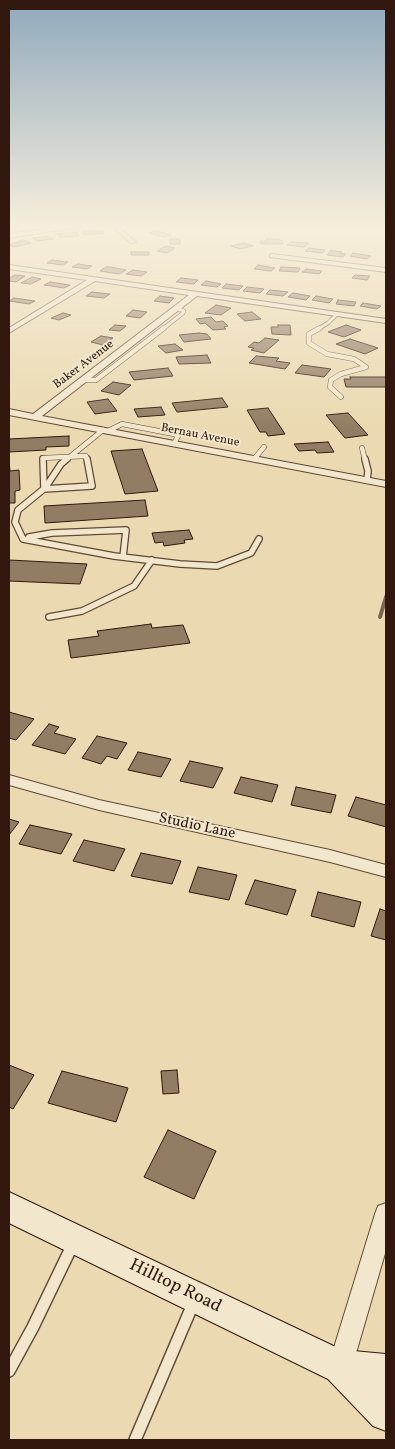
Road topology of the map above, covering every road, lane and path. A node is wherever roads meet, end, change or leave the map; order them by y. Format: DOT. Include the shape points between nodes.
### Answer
graph roads {
  1 [pos="72,293"];
  2 [pos="186,293"];
  3 [pos="195,294"];
  4 [pos="176,308"];
  5 [pos="338,314"];
  6 [pos="386,321"];
  7 [pos="10,331"];
  8 [pos="133,342"];
  9 [pos="143,344"];
  10 [pos="82,380"];
  11 [pos="341,397"];
  12 [pos="9,412"];
  13 [pos="34,417"];
  14 [pos="105,431"];
  15 [pos="176,440"];
  16 [pos="264,447"];
  17 [pos="362,448"];
  18 [pos="71,457"];
  19 [pos="254,459"];
  20 [pos="367,480"];
  21 [pos="386,484"];
  22 [pos="44,489"];
  23 [pos="12,521"];
  24 [pos="23,538"];
  25 [pos="259,539"];
  26 [pos="123,557"];
  27 [pos="152,560"];
  28 [pos="48,617"];
  29 [pos="9,780"];
  30 [pos="386,871"];
  31 [pos="9,1207"];
  32 [pos="386,1214"];
  33 [pos="76,1239"];
  34 [pos="196,1297"];
  35 [pos="340,1367"];
  36 [pos="9,1371"];
  37 [pos="386,1371"];
  38 [pos="386,1413"];
  39 [pos="135,1440"];
  1 -- 7 [label="street"];
  2 -- 3 [label="street"];
  3 -- 4 [label="street, Baker Avenue"];
  3 -- 5 [label="street"];
  4 -- 8 [label="street, Baker Avenue"];
  4 -- 9 [label="lane" via="183,313"];
  5 -- 6 [label="street"];
  5 -- 11 [label="lane" via="309,334 309,343 327,354 354,359 366,367 331,380 330,387"];
  8 -- 9 [label="lane"];
  8 -- 10 [label="street, Baker Avenue"];
  9 -- 10 [label="lane" via="96,380"];
  10 -- 13 [label="street, Baker Avenue"];
  12 -- 13 [label="street, Bernau Avenue"];
  13 -- 14 [label="street, Bernau Avenue"];
  14 -- 15 [label="street, Bernau Avenue"];
  14 -- 15 [label="lane" via="118,425"];
  14 -- 18 [label="lane"];
  15 -- 19 [label="street, Bernau Avenue"];
  16 -- 19 [label="lane"];
  17 -- 20 [label="lane"];
  18 -- 22 [label="lane" via="61,464"];
  18 -- 22 [label="lane" via="43,458"];
  18 -- 22 [label="lane" via="86,456 92,486"];
  19 -- 20 [label="street, Bernau Avenue"];
  20 -- 21 [label="street, Bernau Avenue"];
  22 -- 23 [label="lane" via="18,510"];
  23 -- 24 [label="lane"];
  24 -- 26 [label="lane"];
  24 -- 26 [label="lane" via="126,530"];
  25 -- 27 [label="lane" via="251,553 217,566"];
  26 -- 27 [label="lane"];
  27 -- 28 [label="lane" via="134,586 82,611"];
  29 -- 30 [label="street, Studio Lane" via="99,805"];
  31 -- 33 [label="main road, Hilltop Road"];
  32 -- 35 [label="street"];
  33 -- 34 [label="main road, Hilltop Road"];
  33 -- 36 [label="lane"];
  34 -- 35 [label="main road, Hilltop Road"];
  34 -- 39 [label="lane"];
  35 -- 37 [label="main road, Hilltop Road"];
  35 -- 38 [label="main road, Hilltop Road"];
}
